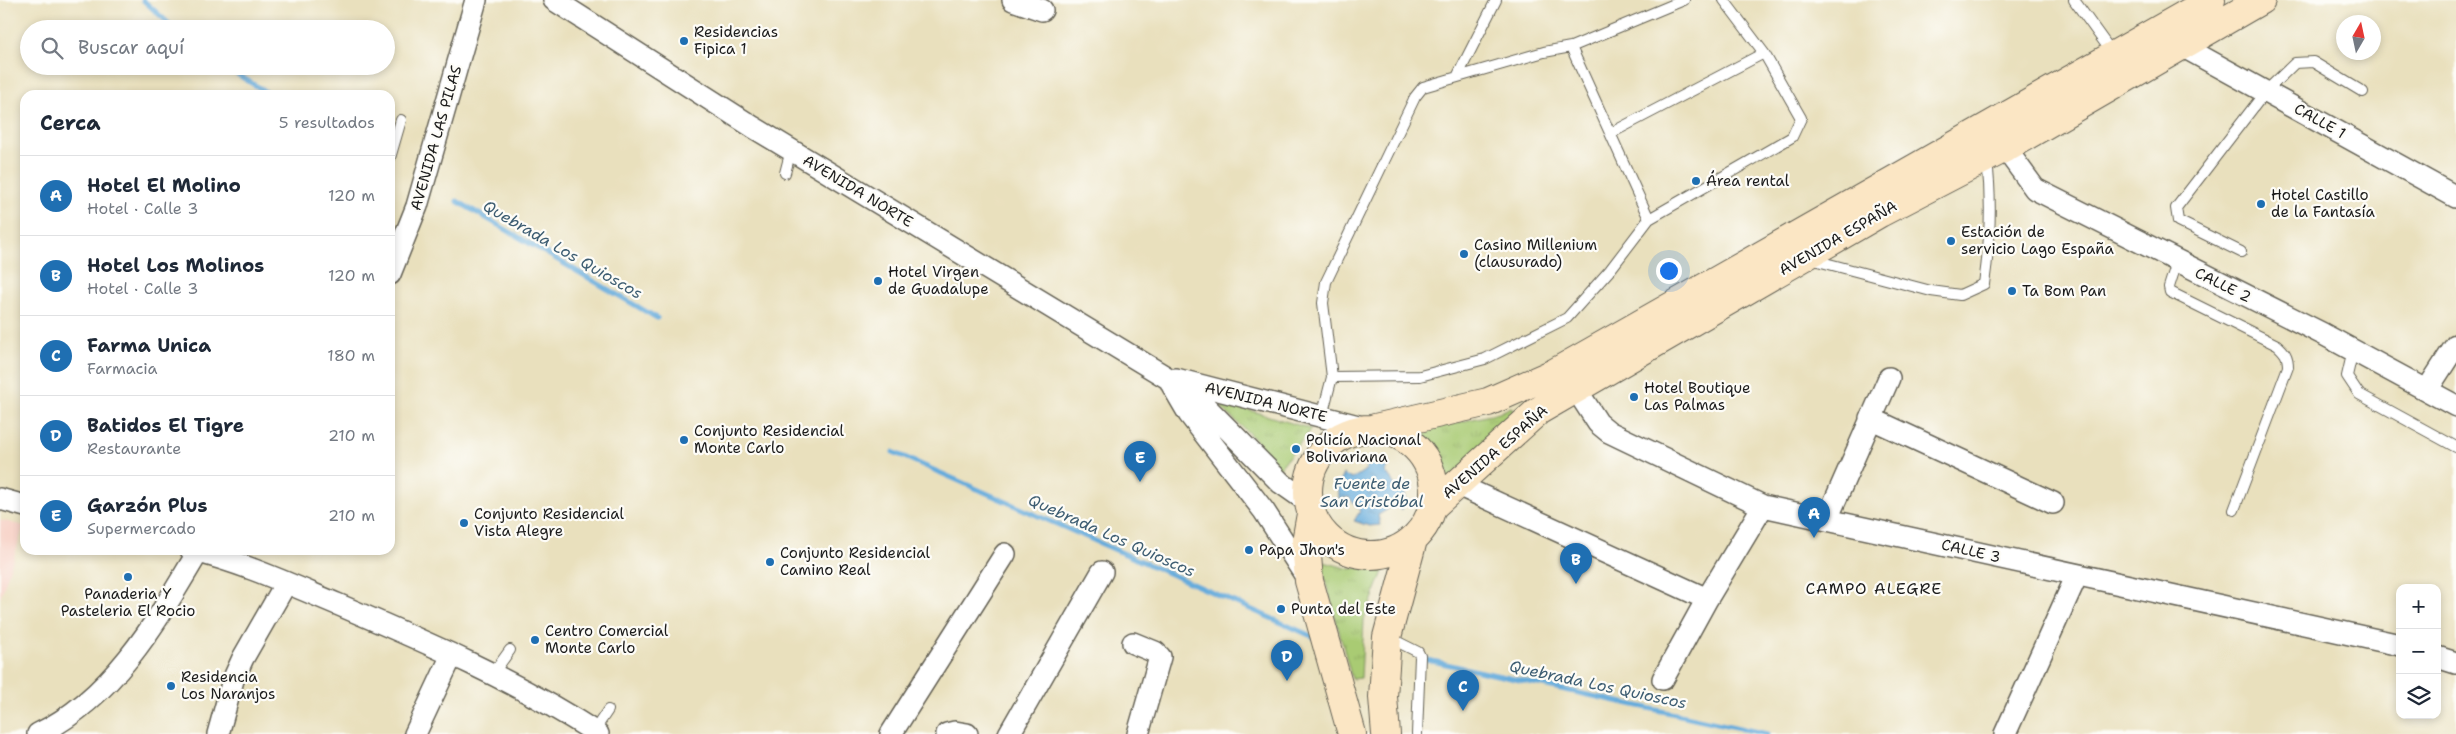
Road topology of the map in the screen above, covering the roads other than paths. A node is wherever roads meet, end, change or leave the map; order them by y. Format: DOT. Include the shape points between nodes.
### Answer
graph roads {
  1 [pos="476,0"];
  2 [pos="554,0"];
  3 [pos="1013,0"];
  4 [pos="1496,0"];
  5 [pos="1684,0"];
  6 [pos="1724,0"];
  7 [pos="2074,0"];
  8 [pos="2211,0"];
  9 [pos="2261,0"];
  10 [pos="1042,10"];
  11 [pos="2182,46"];
  12 [pos="1571,47"];
  13 [pos="1764,53"];
  14 [pos="2113,55"];
  15 [pos="1457,77"];
  16 [pos="2266,91"];
  17 [pos="2363,92"];
  18 [pos="401,120"];
  19 [pos="1611,134"];
  20 [pos="395,141"];
  21 [pos="791,150"];
  22 [pos="1996,152"];
  23 [pos="785,172"];
  24 [pos="2456,197"];
  25 [pos="1649,219"];
  26 [pos="2241,252"];
  27 [pos="1804,257"];
  28 [pos="395,262"];
  29 [pos="2177,262"];
  30 [pos="2456,346"];
  31 [pos="2353,350"];
  32 [pos="1166,377"];
  33 [pos="1332,377"];
  34 [pos="1889,378"];
  35 [pos="1576,389"];
  36 [pos="2427,390"];
  37 [pos="2456,406"];
  38 [pos="1322,416"];
  39 [pos="1870,418"];
  40 [pos="1370,428"];
  41 [pos="2456,447"];
  42 [pos="1458,485"];
  43 [pos="0,499"];
  44 [pos="2052,503"];
  45 [pos="20,505"];
  46 [pos="1434,505"];
  47 [pos="1763,506"];
  48 [pos="1310,508"];
  49 [pos="2234,510"];
  50 [pos="1827,519"];
  51 [pos="1413,540"];
  52 [pos="1005,554"];
  53 [pos="204,555"];
  54 [pos="214,555"];
  55 [pos="1102,572"];
  56 [pos="2077,575"];
  57 [pos="1309,581"];
  58 [pos="286,583"];
  59 [pos="1708,599"];
  60 [pos="1387,637"];
  61 [pos="1133,643"];
  62 [pos="2396,644"];
  63 [pos="510,650"];
  64 [pos="452,655"];
  65 [pos="2441,658"];
  66 [pos="2456,663"];
  67 [pos="492,675"];
  68 [pos="1663,679"];
  69 [pos="608,710"];
  70 [pos="596,733"];
  71 [pos="38,734"];
  72 [pos="218,734"];
  73 [pos="415,734"];
  74 [pos="892,734"];
  75 [pos="947,734"];
  76 [pos="967,734"];
  77 [pos="1009,734"];
  78 [pos="1138,734"];
  79 [pos="1352,734"];
  80 [pos="1386,734"];
  81 [pos="1417,734"];
  82 [pos="2005,734"];
  1 -- 28 [label="street, AVENIDA LAS PILAS" via="418,206"];
  2 -- 21 [label="street, AVENIDA NORTE"];
  3 -- 10 [label="street"];
  4 -- 15 [label="lane"];
  5 -- 12 [label="lane"];
  6 -- 13 [label="lane"];
  7 -- 14 [label="lane"];
  8 -- 14 [label="main road, AVENIDA ESPAÑA"];
  9 -- 11 [label="main road, AVENIDA ESPAÑA"];
  11 -- 16 [label="street, CALLE 1"];
  11 -- 22 [label="main road, AVENIDA ESPAÑA"];
  12 -- 15 [label="lane"];
  12 -- 19 [label="lane"];
  13 -- 19 [label="lane"];
  13 -- 25 [label="lane" via="1801,118 1792,137"];
  14 -- 40 [label="main road, AVENIDA ESPAÑA" via="1554,373 1488,402"];
  15 -- 33 [label="lane" via="1424,87 1415,97 1326,282 1322,303"];
  16 -- 17 [label="lane" via="2295,63 2305,61 2313,62"];
  16 -- 24 [label="street, CALLE 1"];
  16 -- 26 [label="lane" via="2176,208 2178,221"];
  18 -- 20 [label="lane"];
  19 -- 25 [label="lane"];
  21 -- 23 [label="lane"];
  21 -- 32 [label="street, AVENIDA NORTE"];
  22 -- 27 [label="main road, AVENIDA ESPAÑA"];
  22 -- 27 [label="lane" via="1990,182 1984,284 1960,296"];
  22 -- 29 [label="street, CALLE 2" via="2035,189"];
  25 -- 33 [label="lane" via="1567,318 1485,359 1420,376"];
  27 -- 35 [label="main road, AVENIDA ESPAÑA"];
  29 -- 31 [label="street, CALLE 2"];
  29 -- 49 [label="lane" via="2170,292 2278,345 2288,358 2288,367"];
  30 -- 36 [label="street"];
  31 -- 36 [label="street, CALLE 2"];
  31 -- 41 [label="lane" via="2346,376 2359,394"];
  32 -- 38 [label="street, AVENIDA NORTE"];
  32 -- 48 [label="street, AVENIDA NORTE" via="1203,404"];
  32 -- 57 [label="street" via="1189,414 1264,511"];
  33 -- 38 [label="lane"];
  34 -- 39 [label="street"];
  35 -- 42 [label="main road, AVENIDA ESPAÑA" via="1538,411"];
  35 -- 47 [label="street, CALLE 3" via="1598,423 1609,432"];
  36 -- 37 [label="street, CALLE 2"];
  38 -- 40 [label="street, AVENIDA NORTE"];
  39 -- 44 [label="street"];
  39 -- 50 [label="street"];
  40 -- 46 [label="main road" via="1393,432 1422,453 1431,469"];
  40 -- 48 [label="main road" via="1345,434 1328,445 1315,462 1308,481"];
  42 -- 46 [label="main road, AVENIDA ESPAÑA"];
  42 -- 59 [label="street"];
  43 -- 45 [label="street"];
  46 -- 51 [label="main road" via="1426,524"];
  47 -- 50 [label="street, CALLE 3"];
  47 -- 59 [label="street"];
  48 -- 51 [label="main road" via="1322,532 1355,554 1376,555 1396,551"];
  48 -- 57 [label="main road" via="1306,542"];
  50 -- 56 [label="street, CALLE 3"];
  51 -- 60 [label="main road"];
  52 -- 74 [label="street"];
  53 -- 71 [label="street" via="107,684 80,707"];
  54 -- 58 [label="street"];
  55 -- 77 [label="street"];
  56 -- 62 [label="street, CALLE 3"];
  56 -- 82 [label="street"];
  57 -- 79 [label="main road"];
  58 -- 64 [label="street"];
  58 -- 72 [label="street" via="243,658"];
  59 -- 68 [label="street"];
  60 -- 80 [label="main road" via="1383,697"];
  60 -- 81 [label="lane" via="1420,656"];
  61 -- 78 [label="street" via="1160,657"];
  63 -- 67 [label="lane"];
  64 -- 67 [label="street"];
  64 -- 73 [label="street"];
  65 -- 66 [label="street"];
  67 -- 70 [label="street"];
  69 -- 70 [label="lane"];
  75 -- 76 [label="street"];
}
